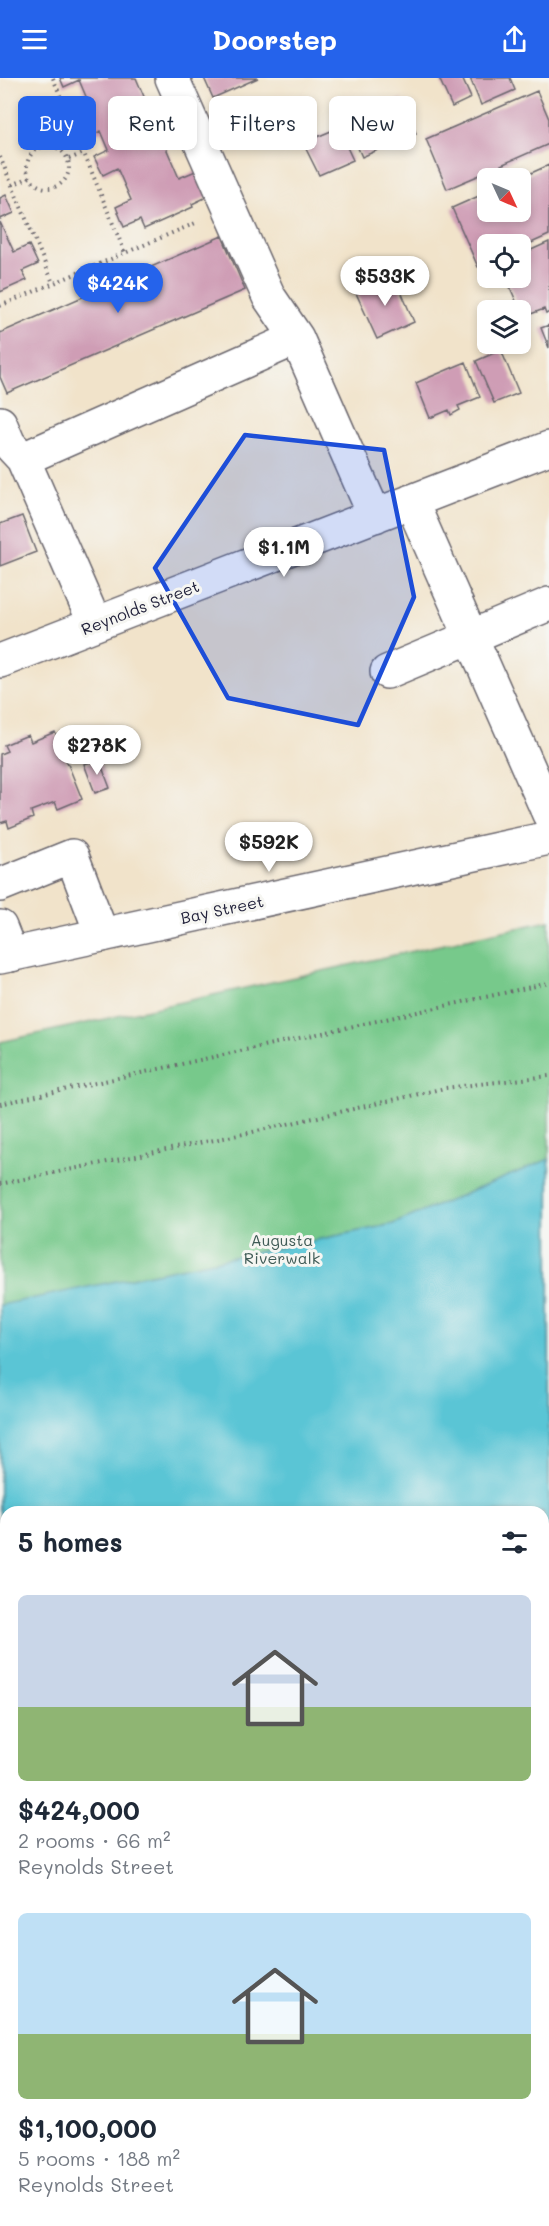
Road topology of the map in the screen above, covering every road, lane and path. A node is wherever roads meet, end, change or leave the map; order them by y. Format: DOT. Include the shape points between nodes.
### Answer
graph roads {
  1 [pos="53,78"];
  2 [pos="172,78"];
  3 [pos="84,153"];
  4 [pos="0,157"];
  5 [pos="69,159"];
  6 [pos="30,177"];
  7 [pos="12,185"];
  8 [pos="230,209"];
  9 [pos="125,253"];
  10 [pos="53,284"];
  11 [pos="0,306"];
  12 [pos="297,338"];
  13 [pos="0,423"];
  14 [pos="549,448"];
  15 [pos="22,459"];
  16 [pos="411,501"];
  17 [pos="375,516"];
  18 [pos="549,604"];
  19 [pos="95,624"];
  20 [pos="472,637"];
  21 [pos="0,661"];
  22 [pos="387,672"];
  23 [pos="549,814"];
  24 [pos="549,838"];
  25 [pos="0,885"];
  26 [pos="102,935"];
  27 [pos="4,946"];
  28 [pos="549,982"];
  29 [pos="549,1076"];
  30 [pos="0,1104"];
  31 [pos="0,1184"];
  1 -- 3 [label="path"];
  2 -- 8 [label="street"];
  3 -- 5 [label="path"];
  3 -- 9 [label="path"];
  4 -- 7 [label="path"];
  5 -- 6 [label="path" via="66,180 54,188 40,187"];
  5 -- 6 [label="path" via="60,148 39,147 27,164"];
  6 -- 7 [label="path"];
  7 -- 10 [label="path"];
  8 -- 9 [label="path"];
  8 -- 12 [label="street" via="269,297"];
  9 -- 10 [label="path"];
  10 -- 11 [label="path"];
  12 -- 15 [label="street"];
  12 -- 17 [label="street"];
  13 -- 15 [label="street" via="9,444"];
  14 -- 16 [label="street, Reynolds Street"];
  15 -- 19 [label="street"];
  16 -- 17 [label="street, Reynolds Street"];
  16 -- 20 [label="street"];
  17 -- 19 [label="street, Reynolds Street"];
  18 -- 20 [label="street"];
  19 -- 21 [label="street, Reynolds Street"];
  20 -- 22 [label="street"];
  20 -- 23 [label="street"];
  24 -- 26 [label="street, Bay Street"];
  25 -- 26 [label="street" via="72,856"];
  26 -- 27 [label="street, Bay Street"];
  28 -- 30 [label="path"];
  29 -- 31 [label="path" via="445,1088"];
}
